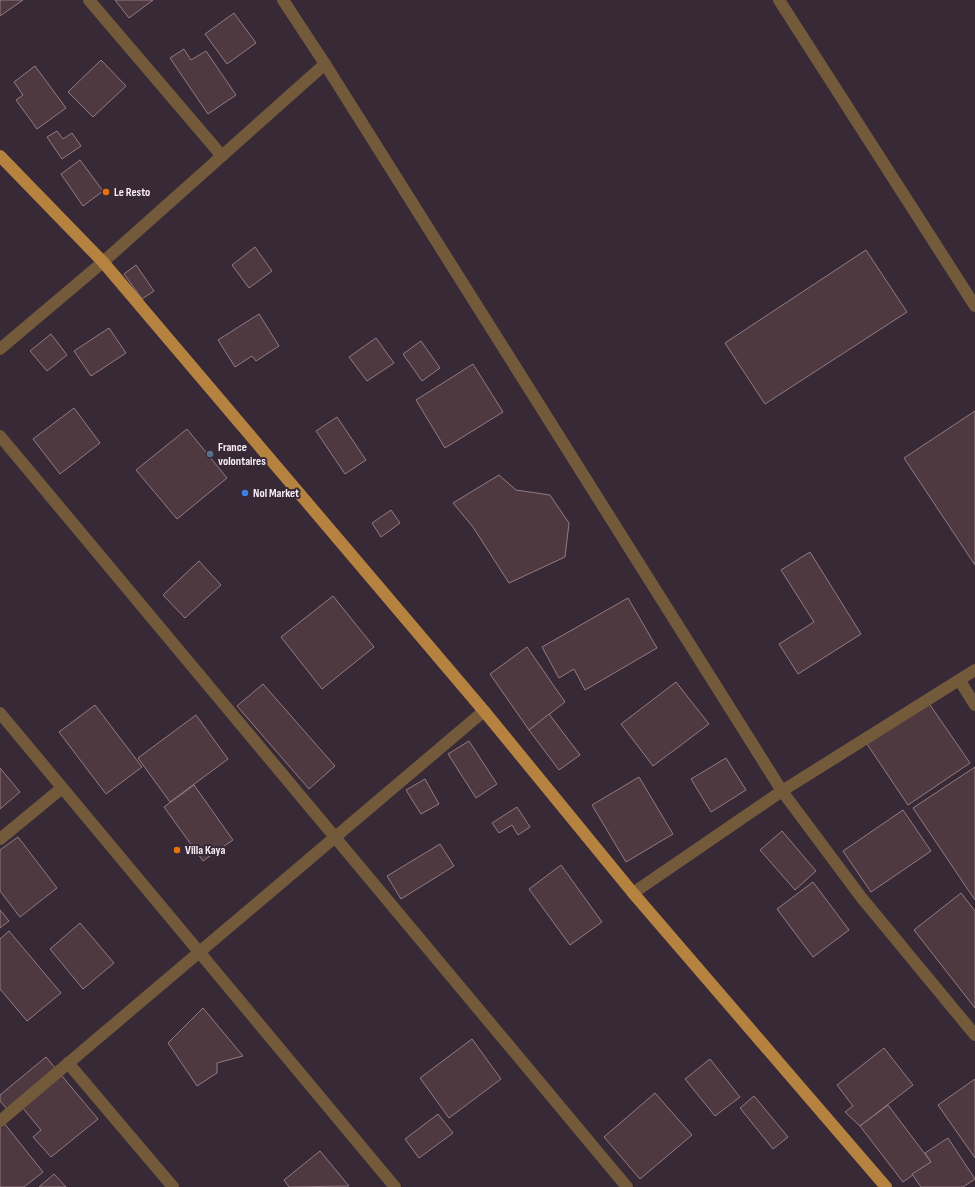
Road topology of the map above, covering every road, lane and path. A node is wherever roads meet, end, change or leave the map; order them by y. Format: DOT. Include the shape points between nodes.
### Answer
graph roads {
  1 [pos="89,0"];
  2 [pos="284,0"];
  3 [pos="779,0"];
  4 [pos="325,64"];
  5 [pos="0,156"];
  6 [pos="222,156"];
  7 [pos="103,262"];
  8 [pos="975,306"];
  9 [pos="0,349"];
  10 [pos="0,436"];
  11 [pos="975,670"];
  12 [pos="960,681"];
  13 [pos="975,705"];
  14 [pos="484,711"];
  15 [pos="0,713"];
  16 [pos="62,788"];
  17 [pos="782,791"];
  18 [pos="335,837"];
  19 [pos="0,839"];
  20 [pos="633,893"];
  21 [pos="199,952"];
  22 [pos="975,1035"];
  23 [pos="68,1063"];
  24 [pos="0,1121"];
  25 [pos="173,1187"];
  26 [pos="395,1187"];
  27 [pos="627,1187"];
  28 [pos="886,1187"];
  1 -- 6 [label="street"];
  2 -- 4 [label="street"];
  3 -- 8 [label="street"];
  4 -- 6 [label="street"];
  4 -- 17 [label="street"];
  5 -- 7 [label="main road"];
  6 -- 7 [label="street"];
  7 -- 9 [label="street"];
  7 -- 14 [label="main road"];
  10 -- 18 [label="street"];
  11 -- 12 [label="street"];
  12 -- 13 [label="street"];
  12 -- 17 [label="street"];
  14 -- 18 [label="street"];
  14 -- 20 [label="main road"];
  15 -- 16 [label="street"];
  16 -- 19 [label="street"];
  16 -- 21 [label="street"];
  17 -- 20 [label="street"];
  17 -- 22 [label="street" via="861,897"];
  18 -- 21 [label="street"];
  18 -- 27 [label="street"];
  20 -- 28 [label="main road"];
  21 -- 23 [label="street"];
  21 -- 26 [label="street"];
  23 -- 24 [label="street"];
  23 -- 25 [label="street"];
}
